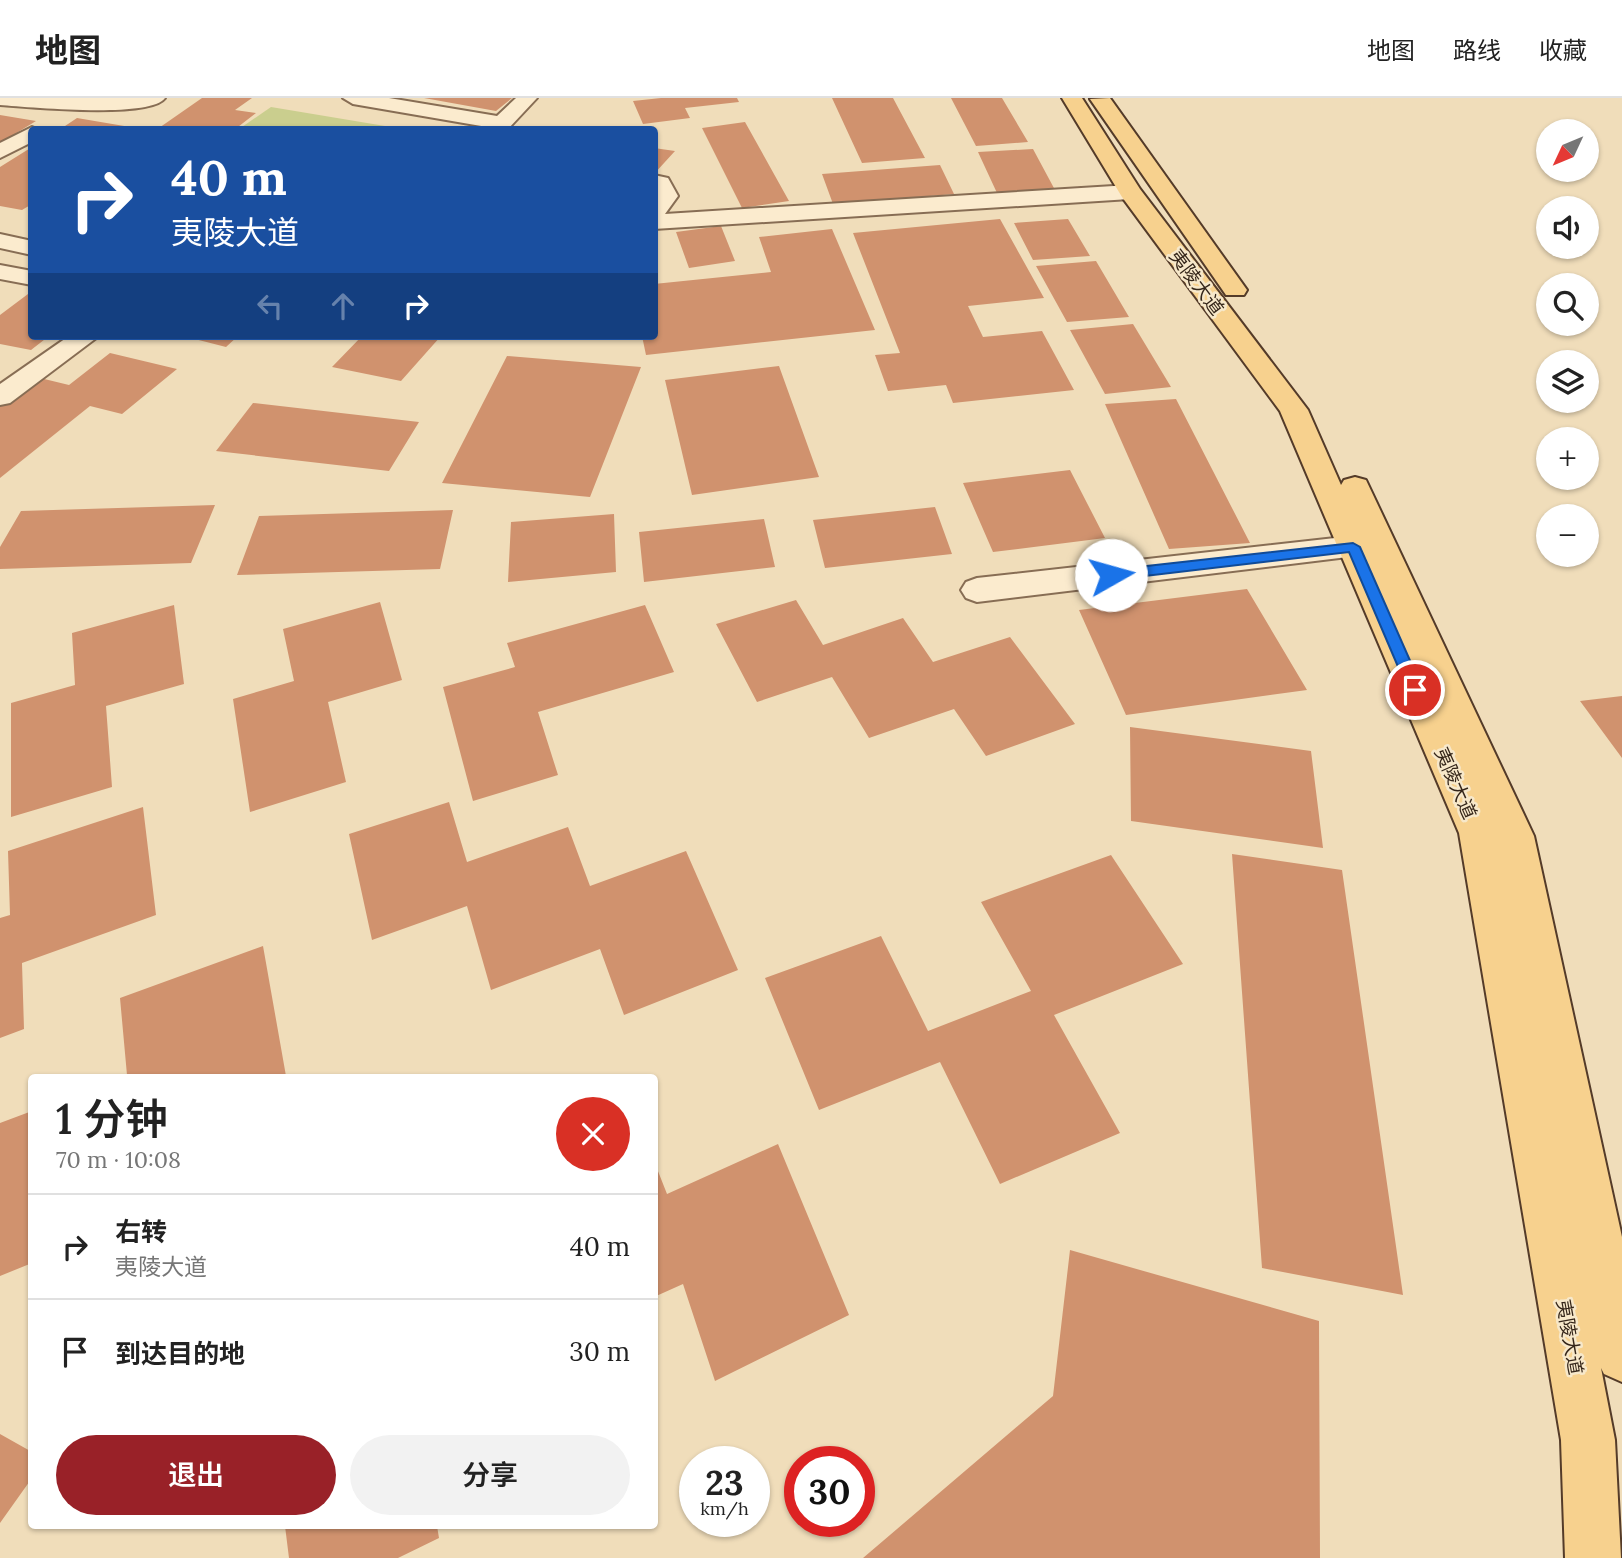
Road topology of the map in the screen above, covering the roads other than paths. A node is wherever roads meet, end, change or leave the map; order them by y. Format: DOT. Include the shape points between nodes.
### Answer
graph roads {
  1 [pos="155,98"];
  2 [pos="353,98"];
  3 [pos="527,98"];
  4 [pos="1072,98"];
  5 [pos="1100,98"];
  6 [pos="11,99"];
  7 [pos="80,104"];
  8 [pos="44,126"];
  9 [pos="499,126"];
  10 [pos="28,135"];
  11 [pos="0,152"];
  12 [pos="658,183"];
  13 [pos="1130,192"];
  14 [pos="658,208"];
  15 [pos="658,222"];
  16 [pos="0,241"];
  17 [pos="28,247"];
  18 [pos="0,272"];
  19 [pos="28,277"];
  20 [pos="80,340"];
  21 [pos="0,397"];
  22 [pos="1353,547"];
  23 [pos="977,590"];
  24 [pos="1622,1356"];
  25 [pos="1593,1558"];
  1 -- 7 [label="street"];
  2 -- 9 [label="street"];
  3 -- 9 [label="street"];
  4 -- 13 [label="main road, 夷陵大道"];
  5 -- 24 [label="main road, 夷陵大道" via="1319,409 1515,836"];
  6 -- 7 [label="street"];
  7 -- 8 [label="street"];
  10 -- 11 [label="street"];
  12 -- 14 [label="street" via="667,196"];
  13 -- 15 [label="street"];
  13 -- 22 [label="main road, 夷陵大道" via="1294,410"];
  16 -- 17 [label="street"];
  18 -- 19 [label="street"];
  20 -- 21 [label="street"];
  22 -- 23 [label="street"];
  22 -- 25 [label="main road, 夷陵大道" via="1478,833 1588,1440"];
}
